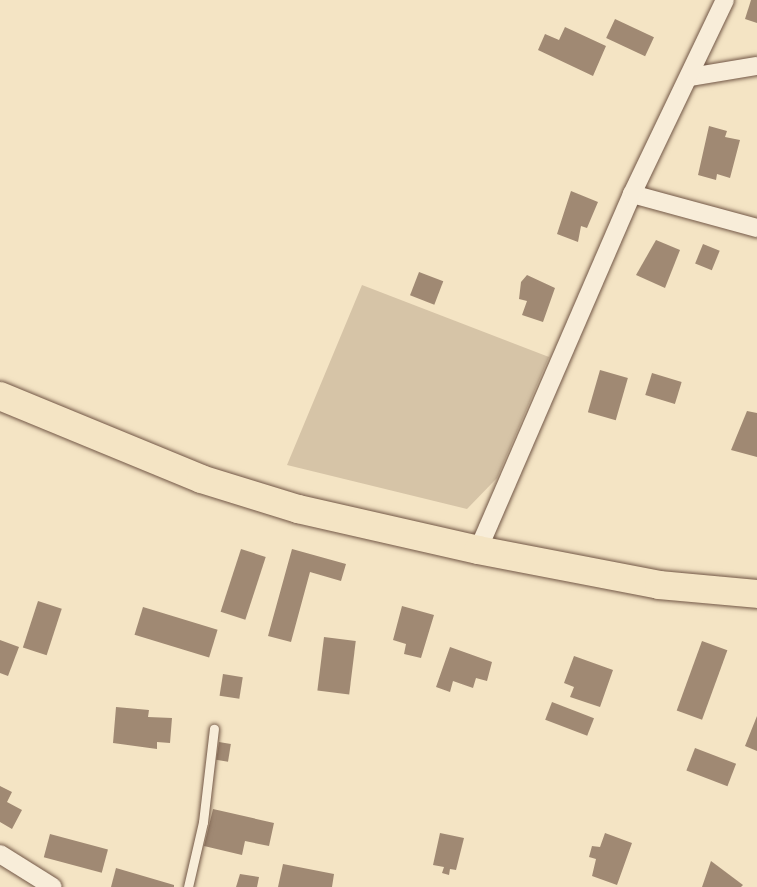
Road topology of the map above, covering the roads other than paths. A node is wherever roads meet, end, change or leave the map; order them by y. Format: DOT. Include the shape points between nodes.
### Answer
graph roads {
  1 [pos="725,0"];
  2 [pos="757,66"];
  3 [pos="691,77"];
  4 [pos="632,194"];
  5 [pos="757,228"];
  6 [pos="0,396"];
  7 [pos="478,550"];
  8 [pos="757,594"];
  9 [pos="214,729"];
  10 [pos="0,854"];
  11 [pos="53,887"];
  12 [pos="188,887"];
  1 -- 3 [label="street"];
  2 -- 3 [label="street"];
  3 -- 4 [label="street"];
  4 -- 5 [label="street"];
  4 -- 7 [label="street"];
  6 -- 7 [label="main road" via="201,479 298,510"];
  7 -- 8 [label="main road" via="659,585"];
  9 -- 12 [label="lane" via="203,822"];
  10 -- 11 [label="street"];
}
